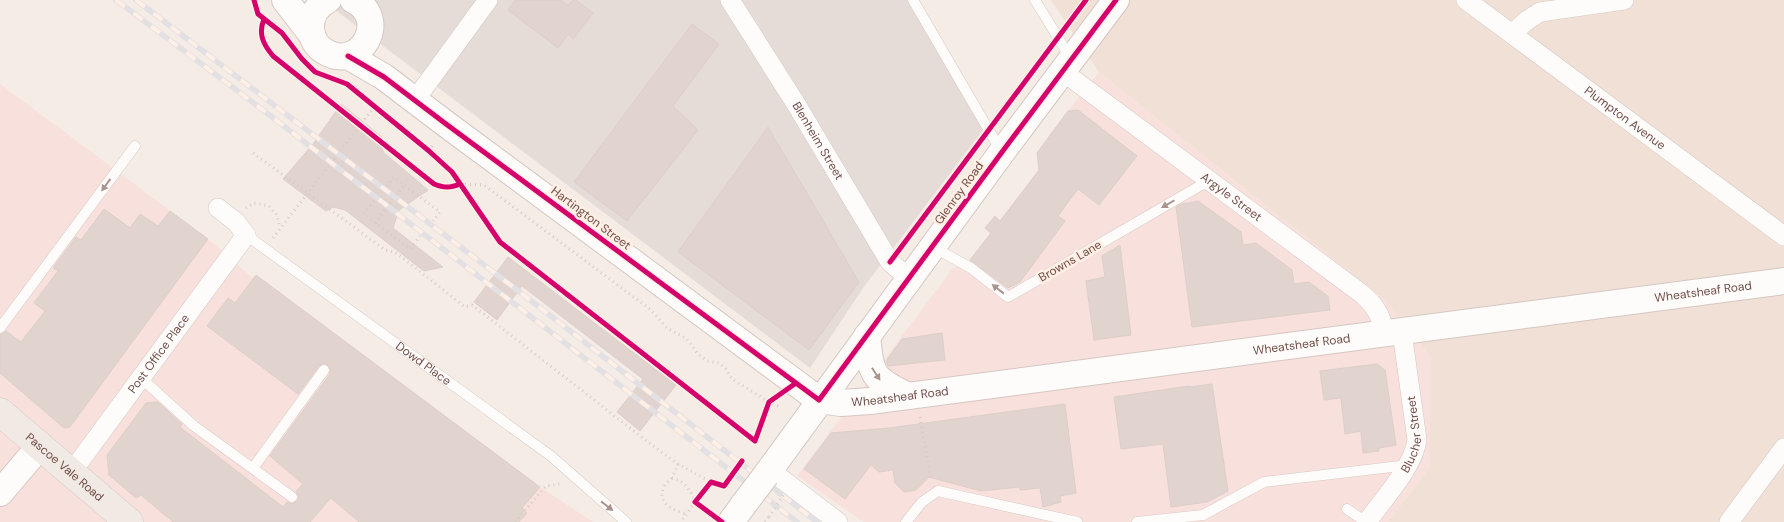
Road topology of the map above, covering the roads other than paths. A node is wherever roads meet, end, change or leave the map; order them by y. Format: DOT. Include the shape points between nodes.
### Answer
graph roads {
  1 [pos="285,0"];
  2 [pos="292,0"];
  3 [pos="488,0"];
  4 [pos="730,0"];
  5 [pos="913,0"];
  6 [pos="1035,0"];
  7 [pos="1116,0"];
  8 [pos="1466,0"];
  9 [pos="1624,0"];
  10 [pos="356,1"];
  11 [pos="325,2"];
  12 [pos="1512,34"];
  13 [pos="312,35"];
  14 [pos="369,38"];
  15 [pos="348,56"];
  16 [pos="1067,66"];
  17 [pos="384,77"];
  18 [pos="415,100"];
  19 [pos="135,146"];
  20 [pos="1002,152"];
  21 [pos="1210,180"];
  22 [pos="224,213"];
  23 [pos="246,235"];
  24 [pos="1784,236"];
  25 [pos="932,246"];
  26 [pos="909,278"];
  27 [pos="1784,281"];
  28 [pos="0,328"];
  29 [pos="1393,333"];
  30 [pos="866,336"];
  31 [pos="324,370"];
  32 [pos="141,378"];
  33 [pos="912,395"];
  34 [pos="819,400"];
  35 [pos="0,412"];
  36 [pos="40,446"];
  37 [pos="1784,448"];
  38 [pos="1409,464"];
  39 [pos="253,468"];
  40 [pos="71,473"];
  41 [pos="773,480"];
  42 [pos="0,494"];
  43 [pos="292,497"];
  44 [pos="1347,509"];
  45 [pos="738,513"];
  46 [pos="129,522"];
  47 [pos="626,522"];
  48 [pos="838,522"];
  49 [pos="906,522"];
  50 [pos="1077,522"];
  51 [pos="1137,522"];
  52 [pos="1366,522"];
  53 [pos="1729,522"];
  1 -- 13 [label="street"];
  2 -- 11 [label="street" via="314,5"];
  3 -- 18 [label="street"];
  4 -- 26 [label="street, Blenheim Street" via="890,262"];
  5 -- 20 [label="lane"];
  6 -- 16 [label="lane"];
  7 -- 16 [label="street, Glenroy Road"];
  8 -- 12 [label="street, Plumpton Avenue"];
  9 -- 12 [label="street" via="1540,12"];
  10 -- 14 [label="street, Hartington Street" via="370,18"];
  11 -- 13 [label="street" via="312,17"];
  12 -- 24 [label="street, Plumpton Avenue"];
  13 -- 15 [label="street, Hartington Street" via="322,50 330,55"];
  14 -- 15 [label="street"];
  14 -- 17 [label="street, Hartington Street" via="371,51"];
  15 -- 17 [label="street, Hartington Street"];
  16 -- 20 [label="street, Glenroy Road"];
  16 -- 21 [label="street, Argyle Street"];
  17 -- 18 [label="street, Hartington Street"];
  18 -- 34 [label="street, Hartington Street"];
  19 -- 28 [label="lane, one-way"];
  20 -- 25 [label="street, Glenroy Road"];
  21 -- 25 [label="lane, Browns Lane, one-way" via="1008,297 971,268"];
  21 -- 29 [label="street, Argyle Street" via="1373,303"];
  22 -- 23 [label="street, Dowd Place"];
  23 -- 32 [label="street, Post Office Place"];
  23 -- 47 [label="lane, Dowd Place, one-way" via="551,456"];
  25 -- 26 [label="street, Glenroy Road"];
  26 -- 30 [label="street, Glenroy Road"];
  27 -- 29 [label="street, Wheatsheaf Road"];
  29 -- 33 [label="street, Wheatsheaf Road"];
  29 -- 38 [label="street, Blucher Street" via="1417,440"];
  30 -- 33 [label="street, one-way" via="870,366 875,375 886,386"];
  30 -- 34 [label="street, Glenroy Road"];
  31 -- 39 [label="lane"];
  32 -- 39 [label="lane" via="194,426"];
  32 -- 40 [label="street, Post Office Place"];
  33 -- 34 [label="street, Wheatsheaf Road" via="841,404"];
  34 -- 41 [label="street, Glenroy Road"];
  35 -- 36 [label="main road, Pascoe Vale Road"];
  36 -- 40 [label="main road, Pascoe Vale Road"];
  36 -- 42 [label="street"];
  37 -- 53 [label="street"];
  38 -- 51 [label="lane" via="1264,482 1202,514"];
  38 -- 52 [label="street, Blucher Street"];
  39 -- 43 [label="lane"];
  40 -- 46 [label="main road, Pascoe Vale Road"];
  41 -- 45 [label="street, Glenroy Road, bridge"];
  41 -- 48 [label="street"];
  44 -- 52 [label="lane"];
  49 -- 50 [label="lane" via="922,502 938,491"];
}
